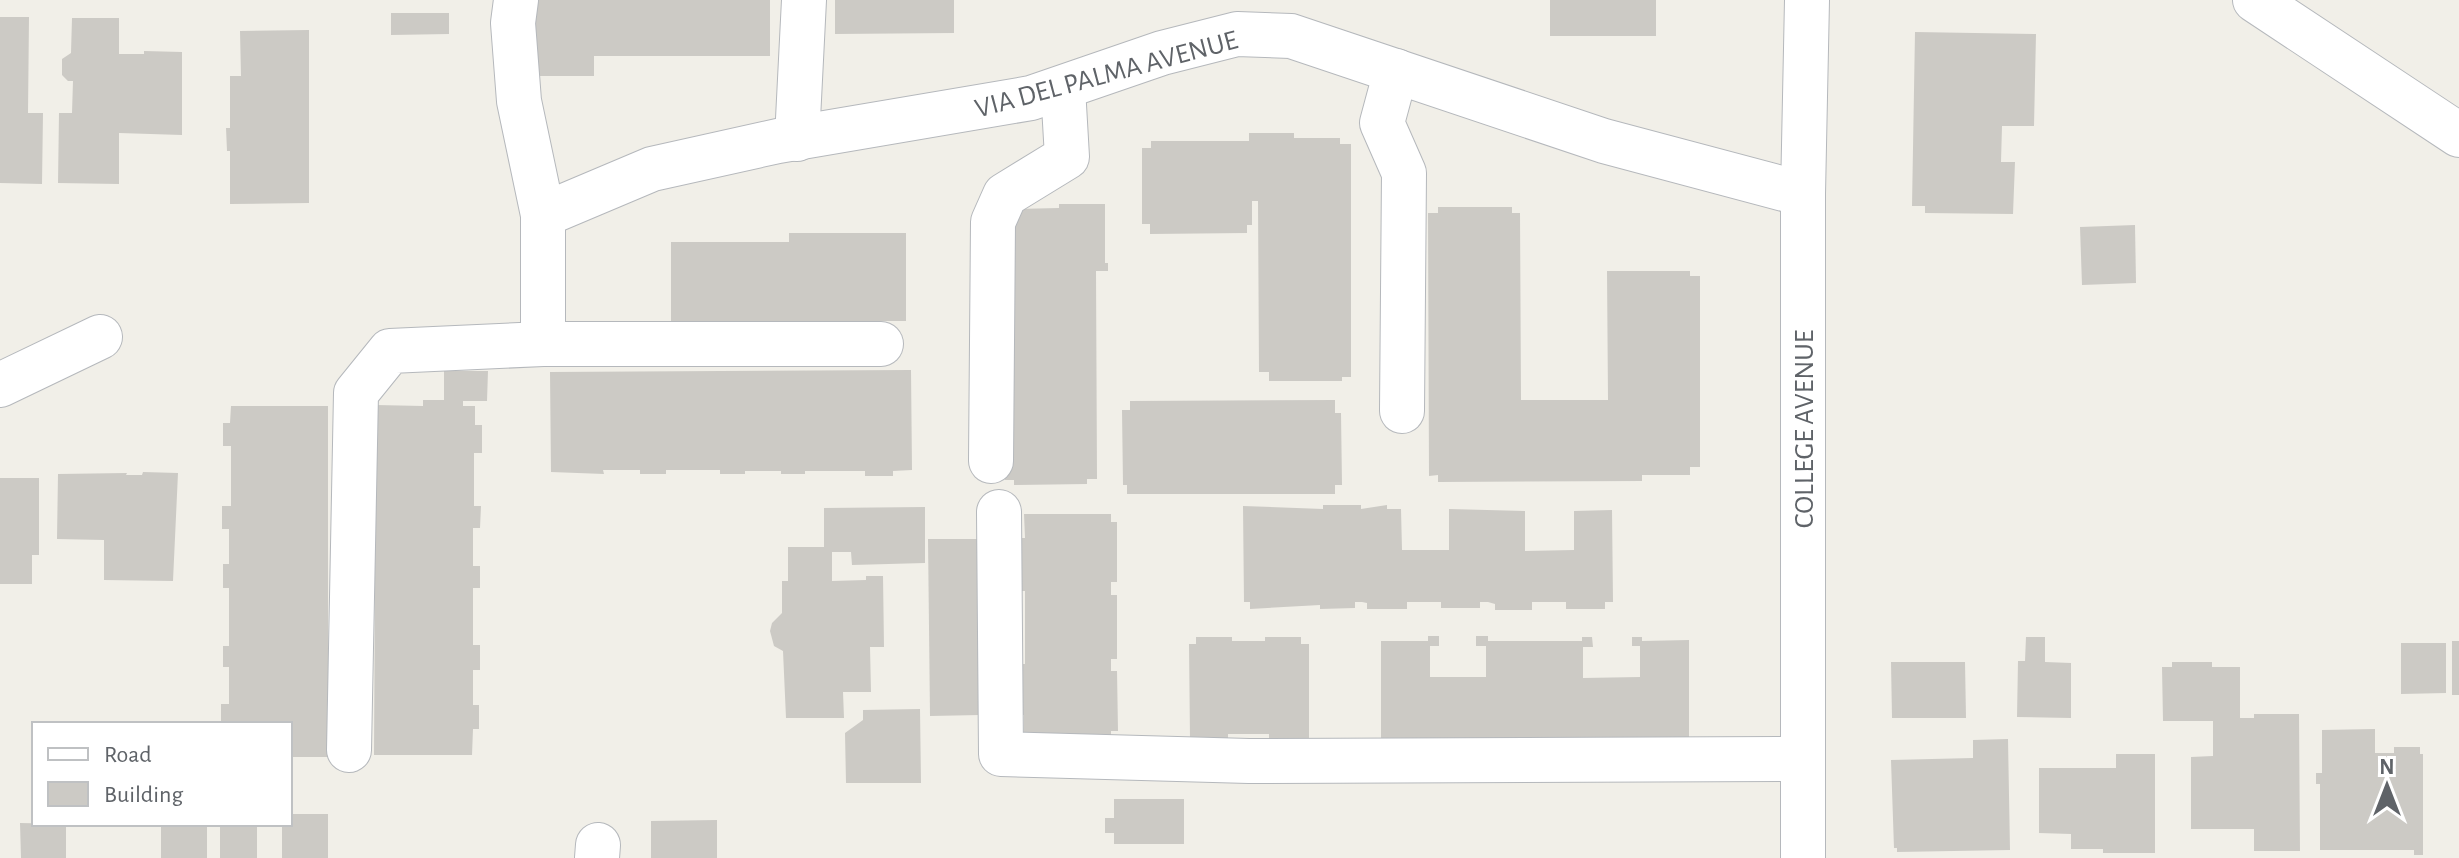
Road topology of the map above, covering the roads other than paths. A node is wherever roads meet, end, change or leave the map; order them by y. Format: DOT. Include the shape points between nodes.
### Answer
graph roads {
  1 [pos="516,0"];
  2 [pos="804,0"];
  3 [pos="1807,0"];
  4 [pos="2255,0"];
  5 [pos="1396,71"];
  6 [pos="1063,88"];
  7 [pos="2459,135"];
  8 [pos="797,139"];
  9 [pos="1803,194"];
  10 [pos="543,215"];
  11 [pos="100,337"];
  12 [pos="543,344"];
  13 [pos="881,344"];
  14 [pos="0,385"];
  15 [pos="1402,411"];
  16 [pos="991,461"];
  17 [pos="999,512"];
  18 [pos="349,750"];
  19 [pos="1803,759"];
  20 [pos="1803,858"];
  1 -- 10 [label="street" via="519,101"];
  2 -- 8 [label="street"];
  3 -- 9 [label="street, COLLEGE AVENUE"];
  4 -- 7 [label="street"];
  5 -- 6 [label="street, VIA DEL PALMA AVENUE" via="1291,36 1237,34 1162,53"];
  5 -- 9 [label="street, VIA DEL PALMA AVENUE" via="1604,141"];
  5 -- 15 [label="street" via="1382,123 1404,173"];
  6 -- 8 [label="street, VIA DEL PALMA AVENUE"];
  6 -- 16 [label="street" via="1067,157 1005,195 993,222"];
  8 -- 10 [label="street, VIA DEL PALMA AVENUE" via="652,169"];
  9 -- 19 [label="street, COLLEGE AVENUE"];
  10 -- 12 [label="street"];
  11 -- 14 [label="street"];
  12 -- 13 [label="street"];
  12 -- 18 [label="street" via="390,351 356,393"];
  17 -- 19 [label="street" via="1001,754 1249,761"];
  19 -- 20 [label="street, COLLEGE AVENUE"];
}
